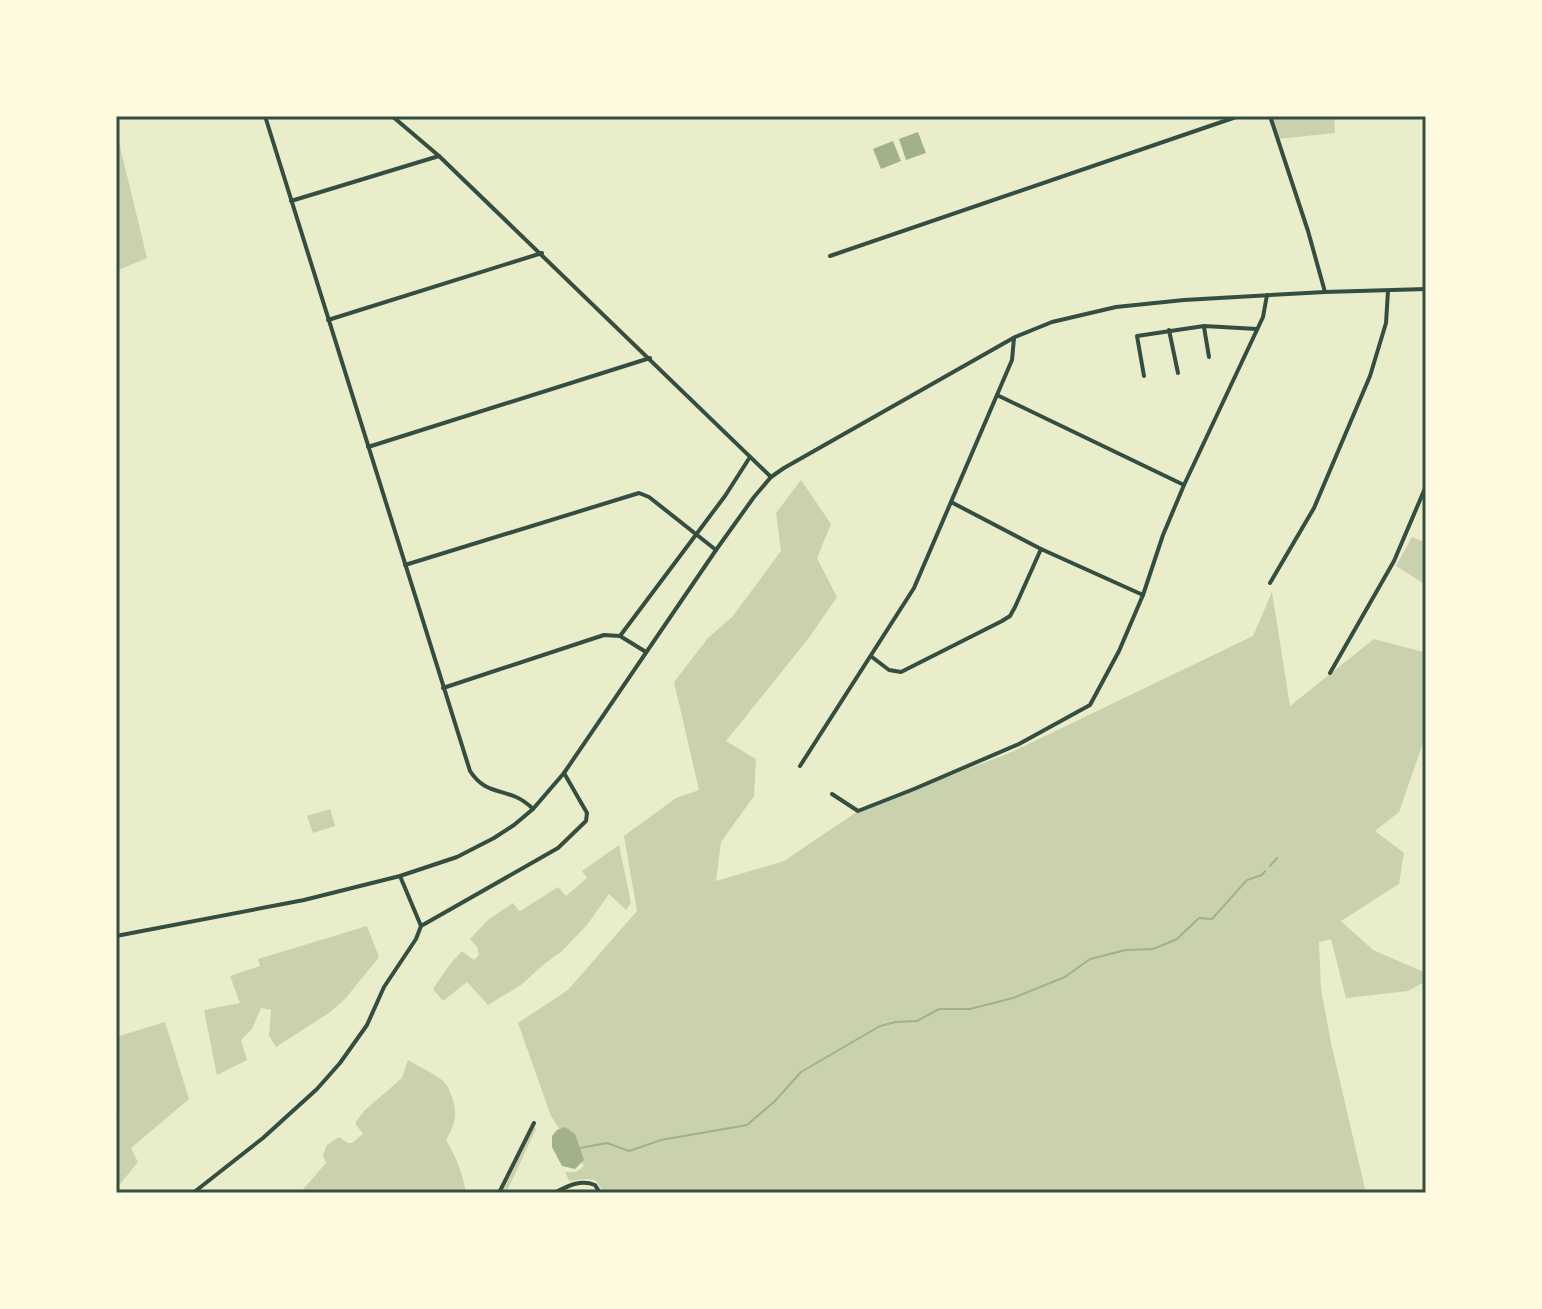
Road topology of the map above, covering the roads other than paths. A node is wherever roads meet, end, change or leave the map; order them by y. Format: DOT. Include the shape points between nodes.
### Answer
graph roads {
  1 [pos="265,116"];
  2 [pos="392,116"];
  3 [pos="1239,116"];
  4 [pos="1270,116"];
  5 [pos="439,156"];
  6 [pos="291,201"];
  7 [pos="542,253"];
  8 [pos="830,256"];
  9 [pos="1426,289"];
  10 [pos="1388,291"];
  11 [pos="1325,292"];
  12 [pos="1267,295"];
  13 [pos="328,320"];
  14 [pos="1204,326"];
  15 [pos="1257,329"];
  16 [pos="1169,330"];
  17 [pos="1015,337"];
  18 [pos="1209,357"];
  19 [pos="650,358"];
  20 [pos="1178,373"];
  21 [pos="1144,376"];
  22 [pos="997,395"];
  23 [pos="368,447"];
  24 [pos="750,457"];
  25 [pos="771,477"];
  26 [pos="1184,485"];
  27 [pos="1426,486"];
  28 [pos="950,501"];
  29 [pos="695,534"];
  30 [pos="1041,549"];
  31 [pos="716,550"];
  32 [pos="405,565"];
  33 [pos="1270,583"];
  34 [pos="1143,595"];
  35 [pos="620,636"];
  36 [pos="646,652"];
  37 [pos="871,657"];
  38 [pos="1330,673"];
  39 [pos="443,688"];
  40 [pos="800,766"];
  41 [pos="564,773"];
  42 [pos="832,794"];
  43 [pos="533,809"];
  44 [pos="400,876"];
  45 [pos="421,926"];
  46 [pos="116,936"];
  47 [pos="534,1123"];
  48 [pos="193,1193"];
  49 [pos="499,1193"];
  50 [pos="554,1193"];
  51 [pos="600,1193"];
  1 -- 6 [label="street"];
  2 -- 5 [label="street"];
  3 -- 8 [label="street"];
  4 -- 11 [label="street"];
  5 -- 6 [label="street"];
  5 -- 7 [label="street"];
  6 -- 13 [label="street"];
  7 -- 13 [label="street"];
  7 -- 19 [label="street"];
  9 -- 10 [label="street"];
  10 -- 11 [label="street"];
  10 -- 33 [label="street" via="1386,323 1370,376 1314,508"];
  11 -- 12 [label="street"];
  12 -- 15 [label="street"];
  12 -- 17 [label="street" via="1116,307"];
  13 -- 23 [label="street"];
  14 -- 15 [label="street"];
  14 -- 16 [label="street"];
  14 -- 18 [label="street"];
  15 -- 26 [label="street"];
  16 -- 20 [label="street"];
  16 -- 21 [label="street" via="1137,336"];
  17 -- 22 [label="street"];
  17 -- 25 [label="street"];
  19 -- 23 [label="street"];
  19 -- 24 [label="street"];
  22 -- 26 [label="street"];
  22 -- 28 [label="street"];
  23 -- 32 [label="street"];
  24 -- 25 [label="street"];
  24 -- 29 [label="street"];
  25 -- 31 [label="street"];
  26 -- 34 [label="street"];
  27 -- 38 [label="street" via="1394,561"];
  28 -- 30 [label="street"];
  28 -- 37 [label="street" via="914,588"];
  29 -- 31 [label="street"];
  29 -- 32 [label="street" via="639,493"];
  29 -- 35 [label="street"];
  30 -- 34 [label="street"];
  30 -- 37 [label="street" via="1010,616 901,672"];
  31 -- 36 [label="street"];
  32 -- 39 [label="street"];
  34 -- 42 [label="street" via="1090,705 1019,744 858,811"];
  35 -- 36 [label="street"];
  35 -- 39 [label="street" via="604,635"];
  36 -- 41 [label="street"];
  37 -- 40 [label="street"];
  39 -- 43 [label="street" via="474,777"];
  41 -- 43 [label="street"];
  41 -- 45 [label="street" via="587,813 586,821 558,848"];
  43 -- 44 [label="street" via="475,848"];
  44 -- 45 [label="street"];
  44 -- 46 [label="street"];
  45 -- 48 [label="street" via="340,1063 263,1138"];
  47 -- 49 [label="street"];
  50 -- 51 [label="street" via="587,1182"];
}
